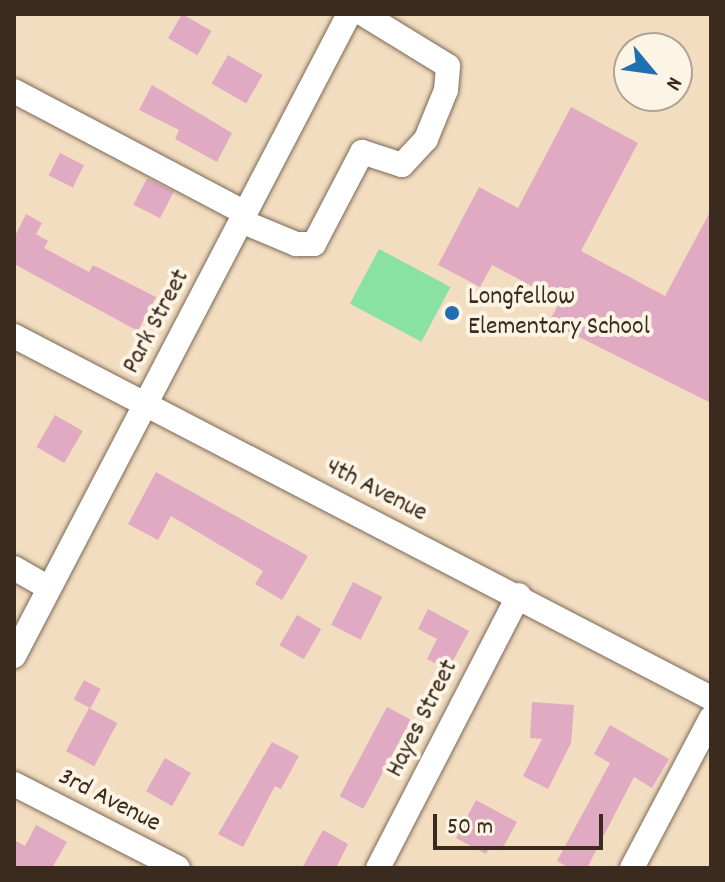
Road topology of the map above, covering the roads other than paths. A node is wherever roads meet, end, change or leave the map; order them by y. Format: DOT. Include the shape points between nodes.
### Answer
graph roads {
  1 [pos="349,14"];
  2 [pos="363,14"];
  3 [pos="14,91"];
  4 [pos="243,217"];
  5 [pos="14,336"];
  6 [pos="145,405"];
  7 [pos="14,568"];
  8 [pos="49,588"];
  9 [pos="519,595"];
  10 [pos="14,656"];
  11 [pos="711,698"];
  12 [pos="711,718"];
  13 [pos="14,784"];
  14 [pos="148,861"];
  15 [pos="178,868"];
  16 [pos="378,868"];
  17 [pos="632,868"];
  1 -- 4 [label="street, Park Street"];
  2 -- 4 [label="street" via="448,66 446,90 426,139 402,165 362,152 314,244 296,244"];
  3 -- 4 [label="street"];
  4 -- 6 [label="street, Park Street"];
  5 -- 6 [label="street, 4th Avenue"];
  6 -- 8 [label="street, Park Street"];
  6 -- 9 [label="street, 4th Avenue"];
  7 -- 8 [label="street"];
  8 -- 10 [label="street, Park Street"];
  9 -- 11 [label="street, 4th Avenue"];
  9 -- 16 [label="street, Hayes Street"];
  12 -- 17 [label="street"];
  13 -- 14 [label="street, 3rd Avenue"];
  14 -- 15 [label="street, 3rd Avenue"];
}
